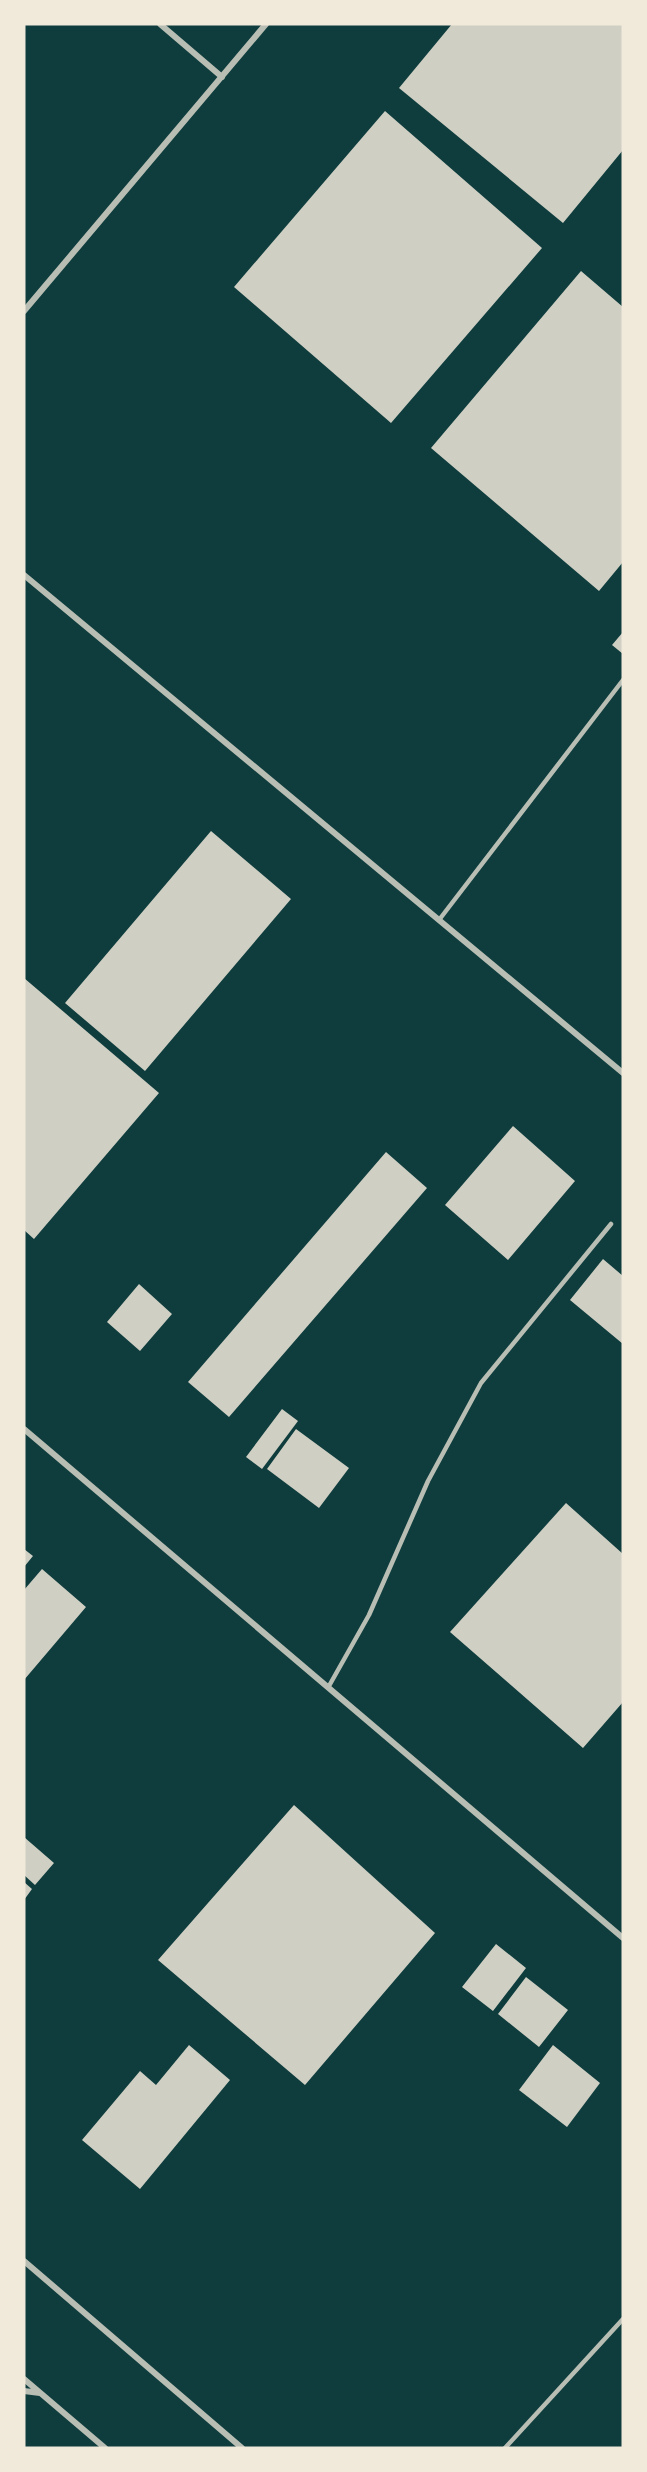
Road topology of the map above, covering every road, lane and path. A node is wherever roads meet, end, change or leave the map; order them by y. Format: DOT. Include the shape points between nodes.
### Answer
graph roads {
  1 [pos="160,24"];
  2 [pos="266,24"];
  3 [pos="222,76"];
  4 [pos="24,311"];
  5 [pos="24,575"];
  6 [pos="623,680"];
  7 [pos="439,920"];
  8 [pos="623,1073"];
  9 [pos="611,1224"];
  10 [pos="24,1429"];
  11 [pos="328,1686"];
  12 [pos="623,1938"];
  13 [pos="24,2261"];
  14 [pos="623,2319"];
  15 [pos="24,2379"];
  16 [pos="24,2391"];
  17 [pos="40,2393"];
  18 [pos="105,2448"];
  19 [pos="242,2448"];
  20 [pos="506,2448"];
  1 -- 3 [label="street"];
  2 -- 3 [label="street"];
  3 -- 4 [label="street"];
  5 -- 7 [label="street"];
  6 -- 7 [label="lane"];
  7 -- 8 [label="street"];
  9 -- 11 [label="lane" via="481,1383 428,1481 369,1615"];
  10 -- 11 [label="street"];
  11 -- 12 [label="street"];
  13 -- 19 [label="street"];
  14 -- 20 [label="lane"];
  15 -- 17 [label="street"];
  16 -- 17 [label="street"];
  17 -- 18 [label="street"];
}
